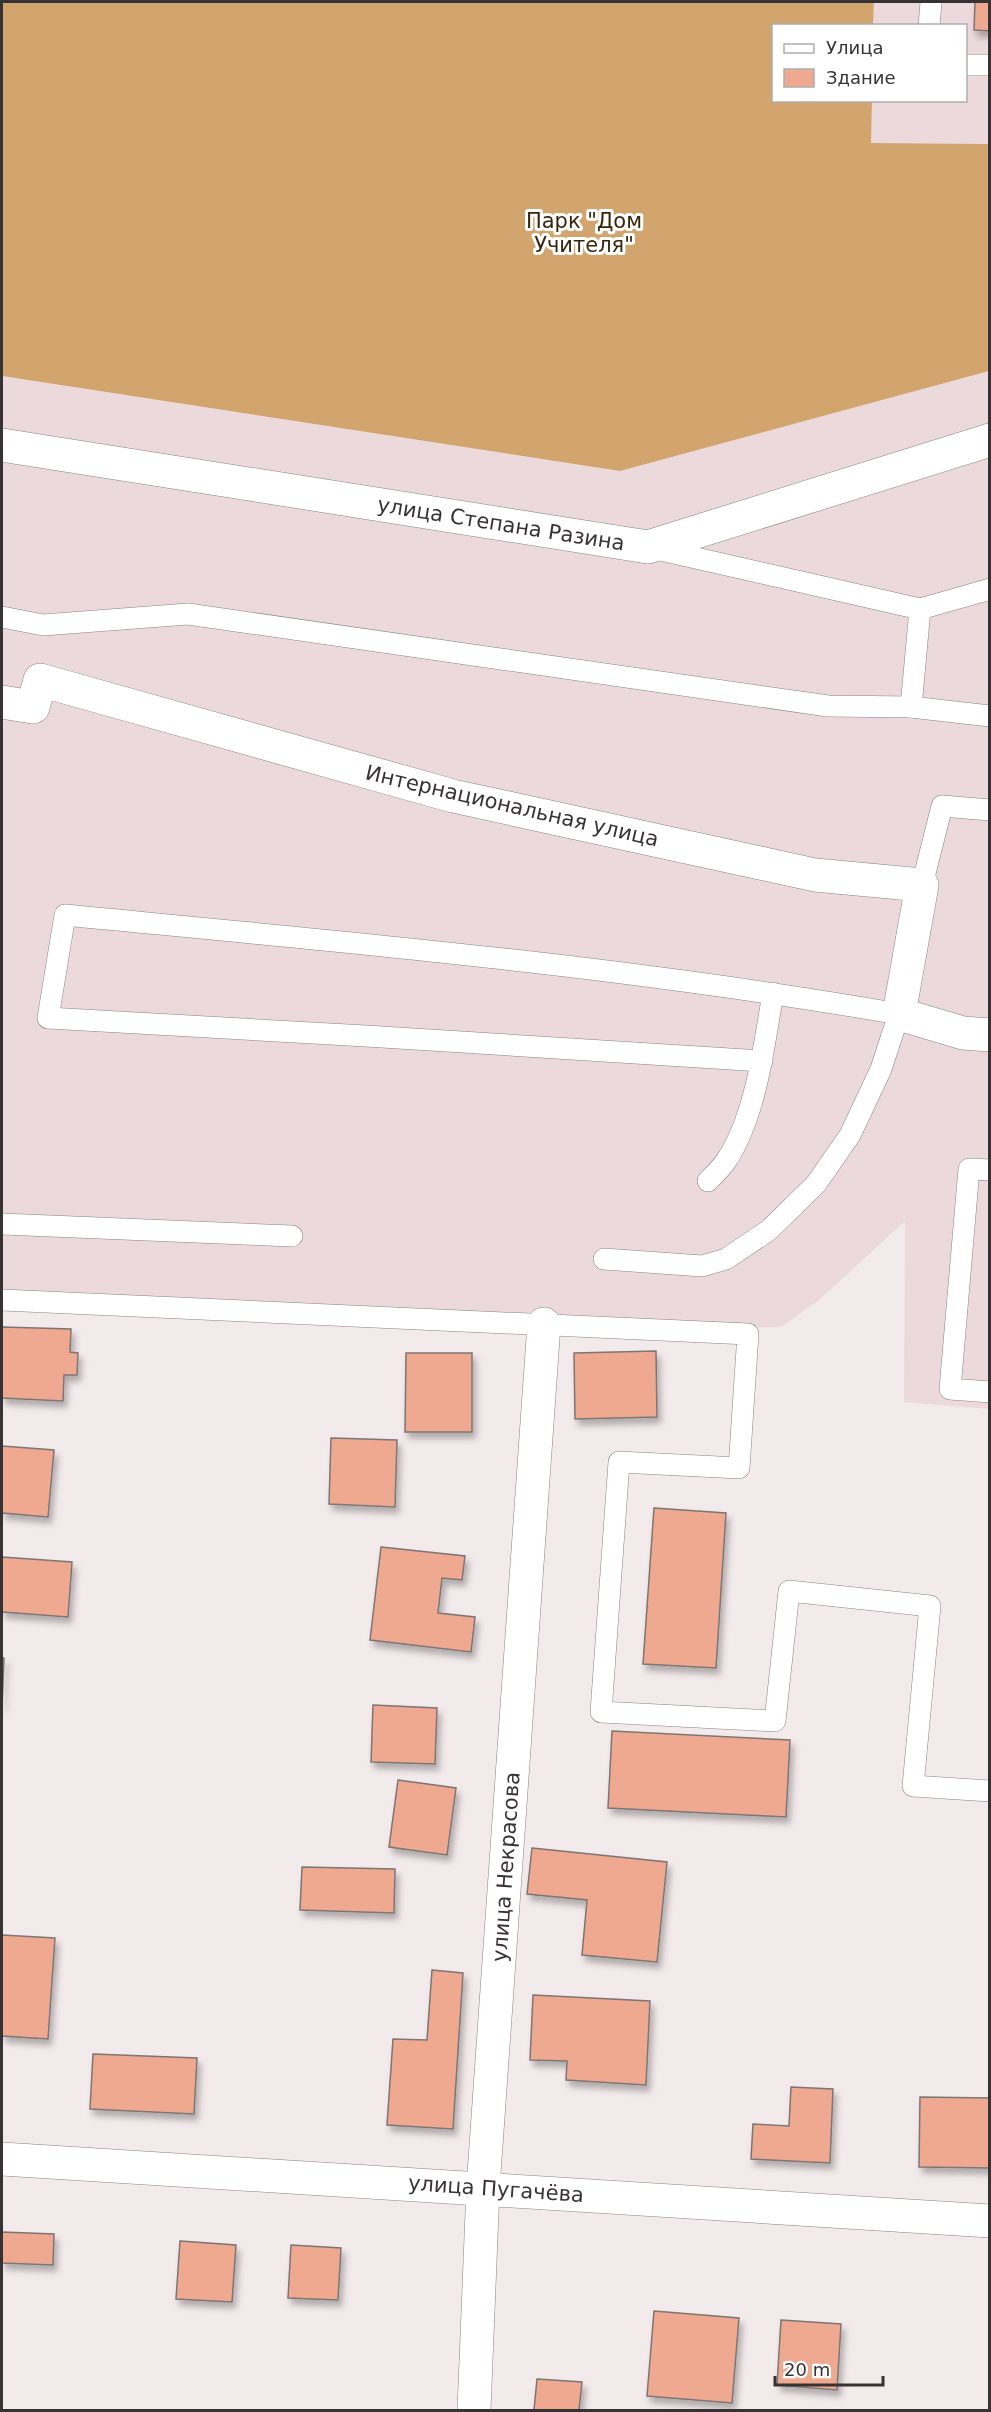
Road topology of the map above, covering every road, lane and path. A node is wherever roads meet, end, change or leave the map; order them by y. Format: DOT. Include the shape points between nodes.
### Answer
graph roads {
  1 [pos="931,2"];
  2 [pos="929,24"];
  3 [pos="967,65"];
  4 [pos="990,65"];
  5 [pos="990,440"];
  6 [pos="2,445"];
  7 [pos="648,547"];
  8 [pos="990,589"];
  9 [pos="921,609"];
  10 [pos="2,617"];
  11 [pos="2,702"];
  12 [pos="910,707"];
  13 [pos="990,716"];
  14 [pos="990,810"];
  15 [pos="922,885"];
  16 [pos="773,993"];
  17 [pos="899,1014"];
  18 [pos="990,1035"];
  19 [pos="762,1061"];
  20 [pos="990,1170"];
  21 [pos="708,1181"];
  22 [pos="2,1224"];
  23 [pos="292,1236"];
  24 [pos="604,1259"];
  25 [pos="2,1300"];
  26 [pos="544,1324"];
  27 [pos="990,1392"];
  28 [pos="990,1791"];
  29 [pos="2,2159"];
  30 [pos="483,2188"];
  31 [pos="990,2221"];
  32 [pos="474,2410"];
  1 -- 2 [label="lane"];
  3 -- 4 [label="lane"];
  5 -- 7 [label="street, улица Степана Разина"];
  6 -- 7 [label="street, улица Степана Разина"];
  7 -- 9 [label="lane"];
  8 -- 9 [label="lane"];
  9 -- 12 [label="lane"];
  10 -- 12 [label="lane" via="44,625 188,614 828,706"];
  11 -- 15 [label="street, Интернациональная улица" via="33,707 40,680 453,796 815,875"];
  12 -- 13 [label="lane"];
  14 -- 15 [label="lane" via="942,806"];
  15 -- 17 [label="street"];
  16 -- 17 [label="lane"];
  16 -- 19 [label="lane"];
  16 -- 19 [label="lane" via="466,954 65,915 48,1018"];
  17 -- 18 [label="street" via="963,1033"];
  17 -- 24 [label="lane" via="881,1069 850,1135 816,1184 769,1230 726,1258 702,1266"];
  19 -- 21 [label="lane" via="748,1115 726,1160"];
  20 -- 27 [label="lane" via="969,1169 950,1389"];
  22 -- 23 [label="lane"];
  25 -- 26 [label="lane"];
  26 -- 28 [label="lane" via="748,1334 739,1468 619,1462 600,1712 775,1721 789,1591 930,1606 913,1786"];
  26 -- 30 [label="street, улица Некрасова"];
  29 -- 30 [label="street, улица Пугачёва"];
  30 -- 31 [label="street, улица Пугачёва"];
  30 -- 32 [label="street, улица Некрасова"];
}
